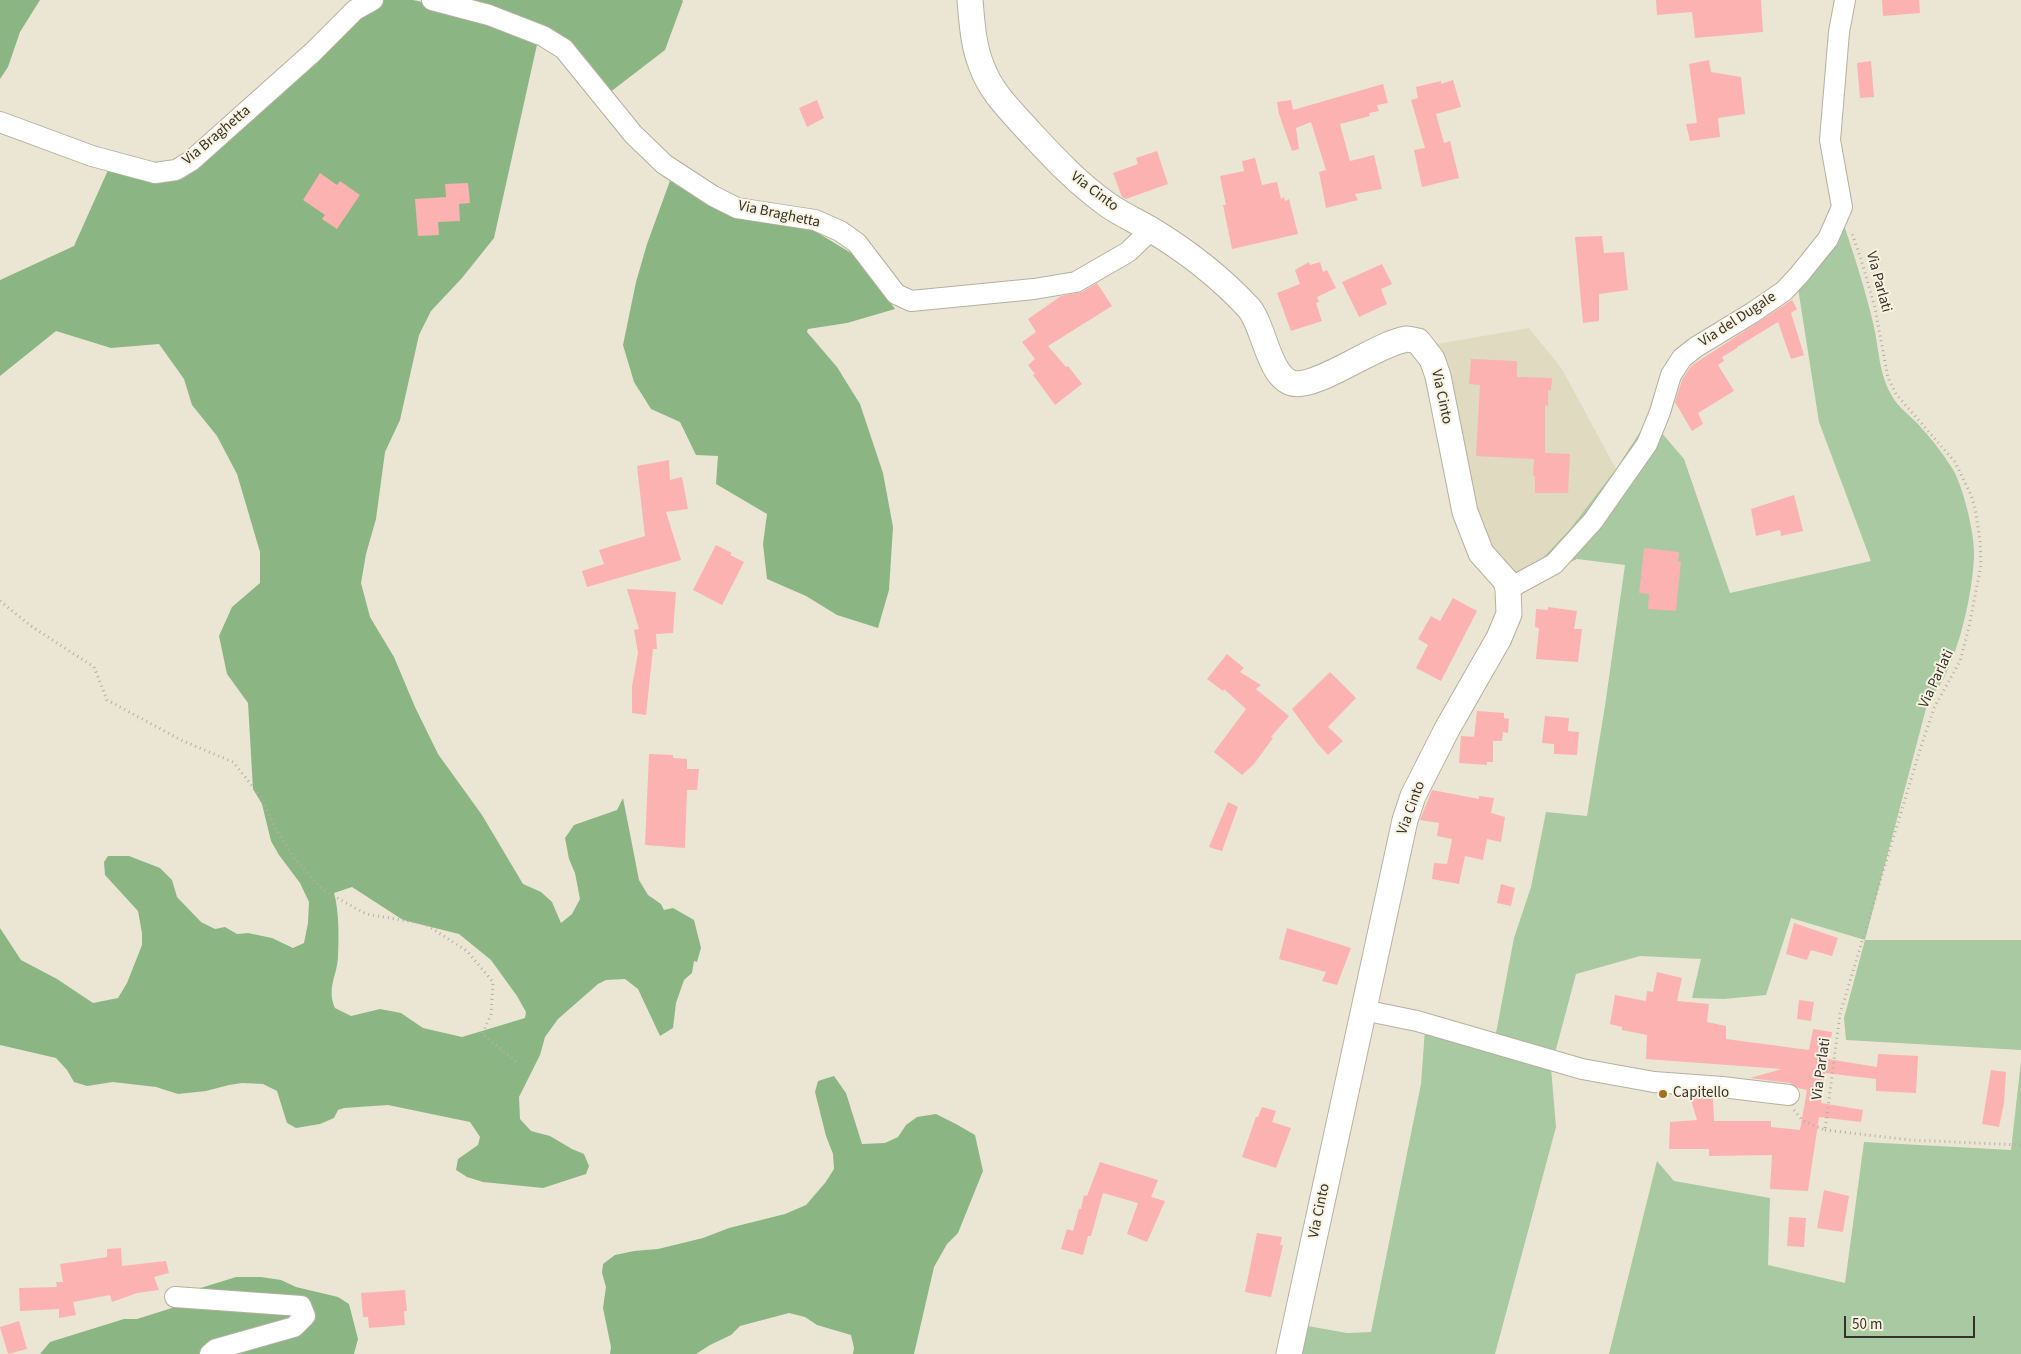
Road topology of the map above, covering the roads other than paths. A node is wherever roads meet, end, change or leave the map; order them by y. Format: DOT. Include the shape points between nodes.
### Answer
graph roads {
  1 [pos="373,0"];
  2 [pos="432,0"];
  3 [pos="970,0"];
  4 [pos="1844,0"];
  5 [pos="0,122"];
  6 [pos="1151,230"];
  7 [pos="1508,589"];
  8 [pos="1363,1010"];
  9 [pos="1789,1095"];
  10 [pos="175,1297"];
  11 [pos="210,1354"];
  12 [pos="1289,1354"];
  1 -- 5 [label="street, Via Braghetta" via="355,10 312,53 191,161 176,170 155,173 101,158"];
  2 -- 6 [label="street, Via Braghetta" via="488,15 543,36 564,49 633,134 664,164 737,208 815,220 840,231 857,243 896,294 911,301 1076,282 1128,252"];
  3 -- 6 [label="street, Via Cinto" via="981,66 998,96 1074,179 1109,206"];
  4 -- 7 [label="street, Via del Dugale" via="1830,140 1842,207 1828,239 1784,291 1682,358 1671,375 1647,444 1593,520 1554,564"];
  6 -- 7 [label="street, Via Cinto" via="1185,252 1249,308 1279,374 1292,384 1310,382 1372,352 1408,339 1418,341 1432,359 1438,376 1470,528 1481,553 1506,581"];
  7 -- 8 [label="street, Via Cinto" via="1509,614 1499,638 1447,729 1410,804"];
  8 -- 9 [label="street" via="1417,1021 1582,1069 1654,1082"];
  8 -- 12 [label="street, Via Cinto"];
  10 -- 11 [label="street" via="301,1306 305,1316 294,1327 216,1349"];
}
